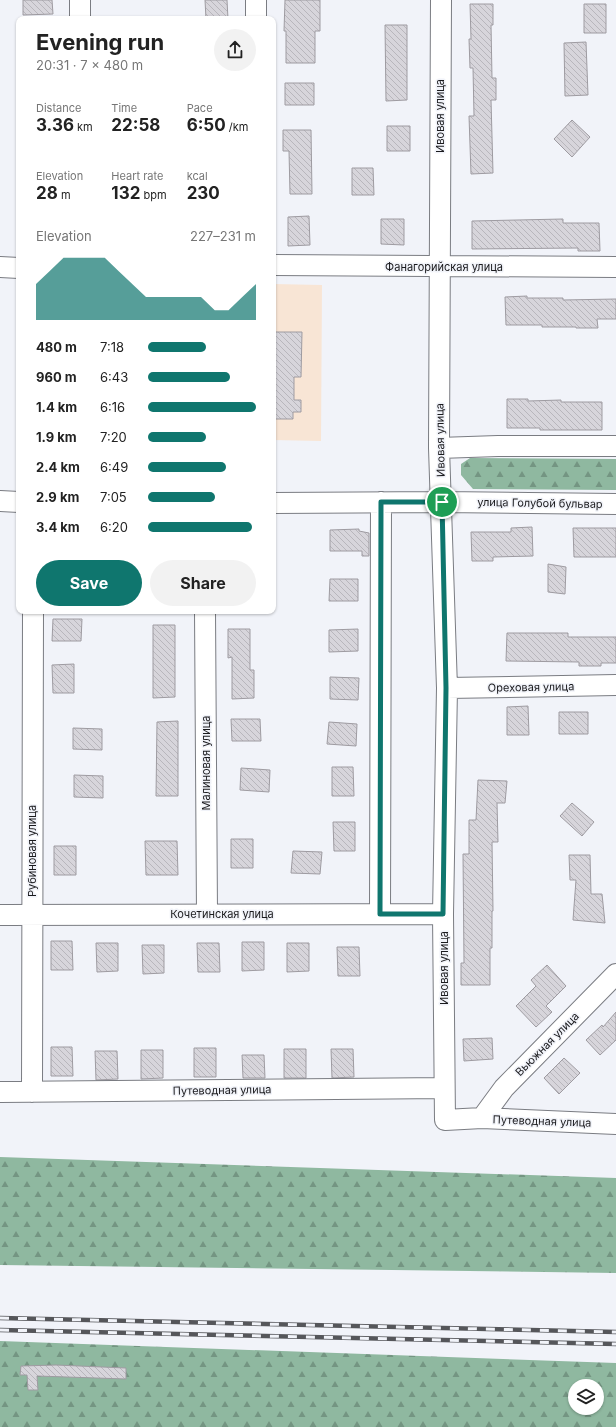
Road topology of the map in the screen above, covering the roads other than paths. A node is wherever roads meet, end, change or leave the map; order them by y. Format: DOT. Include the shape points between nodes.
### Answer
graph roads {
  1 [pos="80,0"];
  2 [pos="256,0"];
  3 [pos="441,0"];
  4 [pos="80,16"];
  5 [pos="256,16"];
  6 [pos="276,265"];
  7 [pos="0,267"];
  8 [pos="440,267"];
  9 [pos="16,268"];
  10 [pos="616,268"];
  11 [pos="616,446"];
  12 [pos="439,448"];
  13 [pos="0,502"];
  14 [pos="16,502"];
  15 [pos="381,502"];
  16 [pos="442,502"];
  17 [pos="276,503"];
  18 [pos="616,504"];
  19 [pos="32,614"];
  20 [pos="205,614"];
  21 [pos="616,685"];
  22 [pos="446,688"];
  23 [pos="207,914"];
  24 [pos="380,914"];
  25 [pos="443,914"];
  26 [pos="0,915"];
  27 [pos="32,915"];
  28 [pos="616,974"];
  29 [pos="444,1088"];
  30 [pos="0,1092"];
  31 [pos="32,1092"];
  32 [pos="482,1118"];
  33 [pos="445,1120"];
  34 [pos="616,1124"];
  1 -- 4 [label="street"];
  2 -- 5 [label="street"];
  3 -- 8 [label="street, Ивовая улица"];
  6 -- 8 [label="street, Фанагорийская улица"];
  7 -- 9 [label="street"];
  8 -- 10 [label="street, Фанагорийская улица"];
  8 -- 12 [label="street, Ивовая улица"];
  11 -- 12 [label="street"];
  12 -- 16 [label="street, Ивовая улица"];
  13 -- 14 [label="street"];
  15 -- 16 [label="street, улица Голубой бульвар"];
  15 -- 17 [label="street, улица Голубой бульвар"];
  15 -- 24 [label="street"];
  16 -- 18 [label="street, улица Голубой бульвар"];
  16 -- 22 [label="street, Ивовая улица"];
  19 -- 27 [label="street, Рубиновая улица"];
  20 -- 23 [label="street, Малиновая улица"];
  21 -- 22 [label="street, Ореховая улица"];
  22 -- 25 [label="street, Ивовая улица"];
  23 -- 24 [label="street, Кочетинская улица"];
  23 -- 27 [label="street, Кочетинская улица"];
  24 -- 25 [label="street, Кочетинская улица"];
  25 -- 29 [label="street, Ивовая улица"];
  26 -- 27 [label="street, Кочетинская улица"];
  27 -- 31 [label="street, Рубиновая улица"];
  28 -- 32 [label="street, Вьюжная улица" via="504,1088"];
  29 -- 31 [label="street, Путеводная улица"];
  29 -- 33 [label="street, Ивовая улица"];
  30 -- 31 [label="street, Путеводная улица"];
  32 -- 33 [label="street, Путеводная улица"];
  32 -- 34 [label="street, Путеводная улица"];
}
